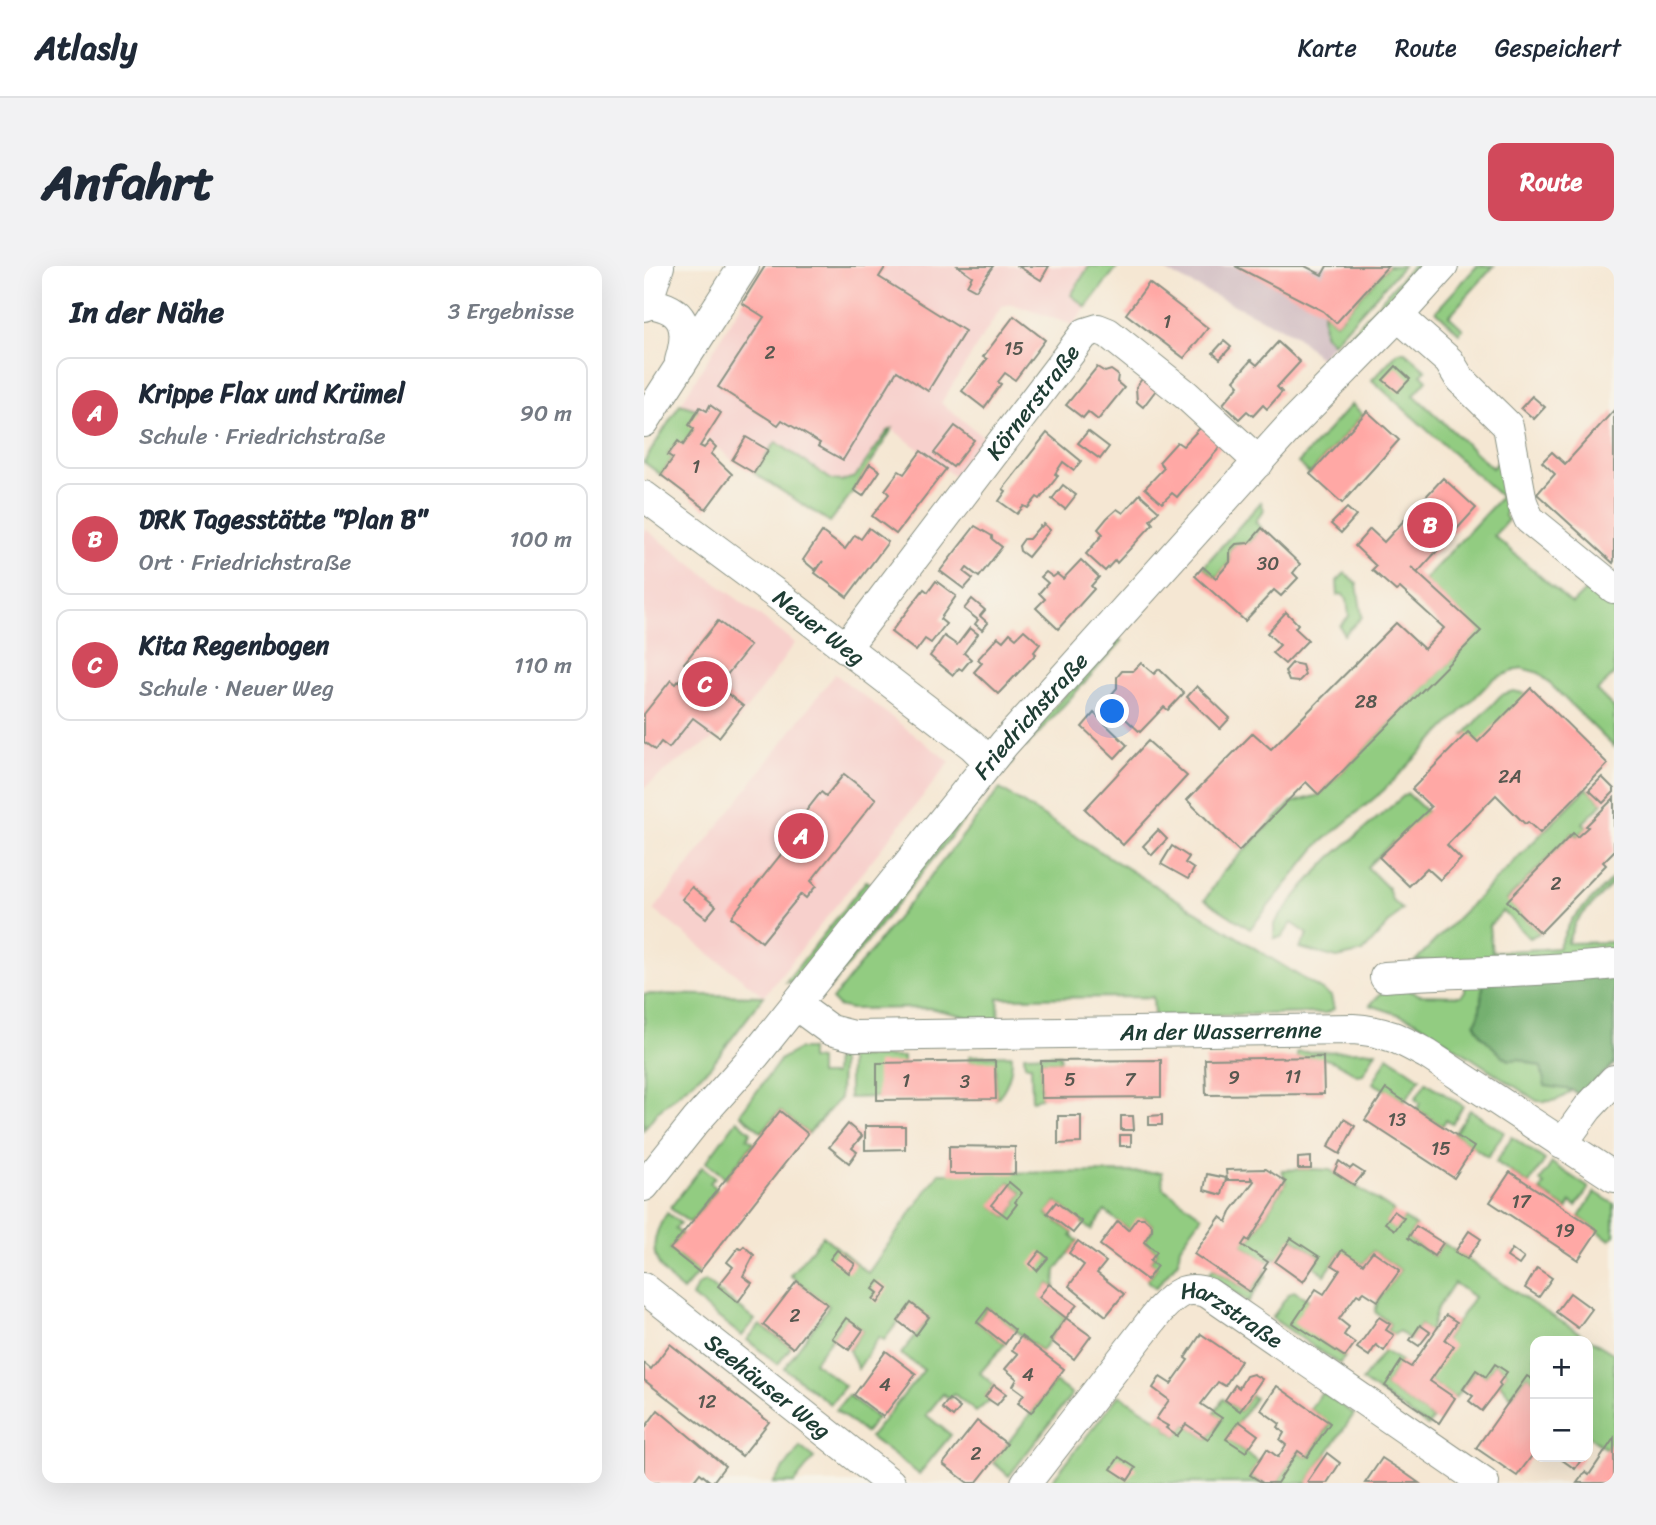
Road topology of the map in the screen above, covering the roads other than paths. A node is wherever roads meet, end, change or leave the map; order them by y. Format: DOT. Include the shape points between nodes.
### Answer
graph roads {
  1 [pos="659,266"];
  2 [pos="744,266"];
  3 [pos="1443,266"];
  4 [pos="645,304"];
  5 [pos="1398,316"];
  6 [pos="676,373"];
  7 [pos="644,422"];
  8 [pos="1259,462"];
  9 [pos="644,496"];
  10 [pos="1614,588"];
  11 [pos="846,647"];
  12 [pos="989,762"];
  13 [pos="1614,964"];
  14 [pos="1385,977"];
  15 [pos="796,1005"];
  16 [pos="1614,1080"];
  17 [pos="1562,1144"];
  18 [pos="1614,1177"];
  19 [pos="644,1186"];
  20 [pos="644,1288"];
  21 [pos="890,1483"];
  22 [pos="1026,1483"];
  23 [pos="1484,1483"];
  1 -- 4 [label="street"];
  2 -- 6 [label="street"];
  3 -- 5 [label="street, Friedrichstraße"];
  4 -- 6 [label="street" via="664,305 681,317 685,332"];
  5 -- 8 [label="street, Friedrichstraße"];
  5 -- 10 [label="street" via="1449,361 1460,379 1508,426 1522,502 1530,519"];
  6 -- 7 [label="street"];
  8 -- 11 [label="street, Körnerstraße" via="1186,394 1108,333 1098,329 1085,333"];
  8 -- 12 [label="street, Friedrichstraße"];
  9 -- 11 [label="street, Neuer Weg"];
  11 -- 12 [label="street, Neuer Weg"];
  12 -- 15 [label="street, Friedrichstraße"];
  13 -- 14 [label="street"];
  15 -- 17 [label="street, An der Wasserrenne" via="830,1030 855,1035 1379,1030 1427,1054"];
  15 -- 19 [label="street, Friedrichstraße"];
  16 -- 17 [label="street"];
  17 -- 18 [label="street, An der Wasserrenne"];
  20 -- 21 [label="street, Seehäuser Weg"];
  22 -- 23 [label="street, Harzstraße" via="1160,1310 1175,1294 1197,1289"];
}
